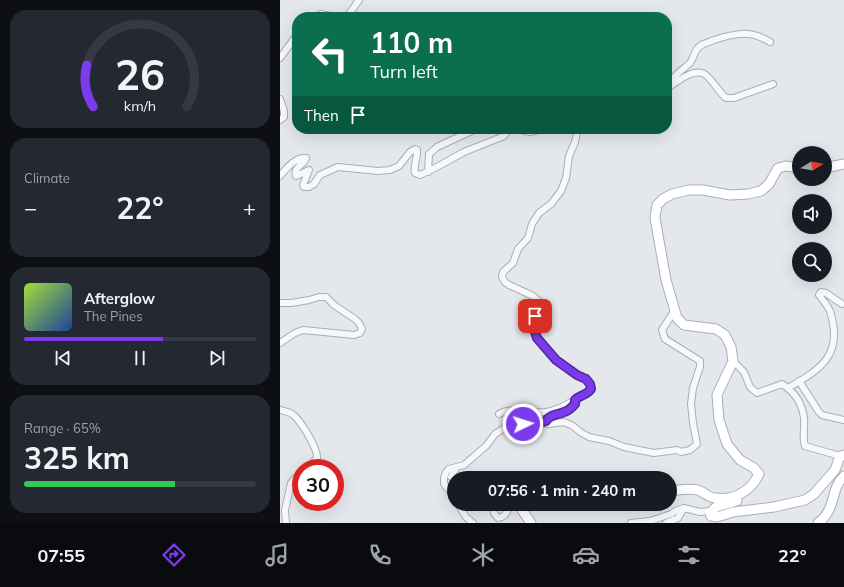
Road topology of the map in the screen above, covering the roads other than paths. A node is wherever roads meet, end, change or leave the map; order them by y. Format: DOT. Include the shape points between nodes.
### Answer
graph roads {
  1 [pos="360,0"];
  2 [pos="351,12"];
  3 [pos="292,42"];
  4 [pos="770,42"];
  5 [pos="280,58"];
  6 [pos="672,82"];
  7 [pos="773,84"];
  8 [pos="672,86"];
  9 [pos="280,99"];
  10 [pos="280,120"];
  11 [pos="465,134"];
  12 [pos="505,134"];
  13 [pos="577,134"];
  14 [pos="844,164"];
  15 [pos="792,167"];
  16 [pos="832,167"];
  17 [pos="428,172"];
  18 [pos="280,176"];
  19 [pos="280,302"];
  20 [pos="842,304"];
  21 [pos="675,310"];
  22 [pos="280,343"];
  23 [pos="732,361"];
  24 [pos="799,381"];
  25 [pos="788,388"];
  26 [pos="575,400"];
  27 [pos="280,410"];
  28 [pos="499,414"];
  29 [pos="844,420"];
  30 [pos="546,421"];
  31 [pos="842,455"];
  32 [pos="316,459"];
  33 [pos="456,468"];
  34 [pos="455,471"];
  35 [pos="844,476"];
  36 [pos="756,481"];
  37 [pos="292,482"];
  38 [pos="447,488"];
  39 [pos="677,490"];
  40 [pos="684,508"];
  41 [pos="462,511"];
  42 [pos="494,511"];
  43 [pos="507,511"];
  44 [pos="523,511"];
  45 [pos="712,512"];
  46 [pos="286,523"];
  47 [pos="473,523"];
  48 [pos="531,523"];
  49 [pos="631,523"];
  50 [pos="666,523"];
  51 [pos="818,523"];
  1 -- 2 [label="street"];
  3 -- 5 [label="street"];
  4 -- 6 [label="street" via="761,36 740,33 705,43 699,46 689,64 676,74"];
  7 -- 8 [label="street" via="734,98 726,98 703,73 690,75"];
  9 -- 10 [label="street" via="284,111 284,117"];
  11 -- 17 [label="street" via="437,147 429,154"];
  12 -- 17 [label="street" via="464,152"];
  13 -- 26 [label="street" via="561,191 551,204 539,213 528,238 518,249 513,263 503,272 502,277 508,285 539,301 534,320 537,338 556,360 590,384 589,392"];
  14 -- 16 [label="main road"];
  15 -- 21 [label="main road" via="778,168 769,184 761,191 730,195 689,190 672,194 657,205 656,226 666,280"];
  17 -- 18 [label="street" via="415,173 418,156 418,150 415,149 399,166 390,170 338,167 320,175 309,187 303,185 309,170 298,176 294,173 306,158 300,157 291,163"];
  19 -- 22 [label="street" via="291,303 326,297 355,319 362,329 354,335 303,330"];
  20 -- 24 [label="street" via="821,292 820,295 835,324 837,347 828,362"];
  21 -- 23 [label="main road" via="677,318 684,326 716,329 725,334 731,346"];
  21 -- 30 [label="street" via="662,330 665,339 700,361 691,404 697,441 695,447 681,452 677,450 654,453 589,436 564,422 549,425"];
  23 -- 25 [label="street" via="744,372 750,387 757,393 782,384"];
  23 -- 36 [label="main road" via="717,396 719,420 727,444 740,460 759,474"];
  24 -- 25 [label="street"];
  24 -- 29 [label="street" via="822,415"];
  25 -- 31 [label="street" via="796,396 804,418 805,446"];
  26 -- 28 [label="street" via="546,412 509,411"];
  26 -- 30 [label="street" via="570,409"];
  27 -- 32 [label="street" via="293,415 315,446 318,453"];
  30 -- 33 [label="street" via="534,425 516,422 511,424 495,434 486,446 464,465"];
  31 -- 45 [label="main road" via="835,470 814,494 805,500 717,517 711,516"];
  33 -- 34 [label="street"];
  33 -- 38 [label="street" via="448,469 446,472 444,484"];
  35 -- 51 [label="main road" via="837,485 829,511"];
  36 -- 39 [label="main road" via="744,492 732,498 714,498 700,490"];
  36 -- 45 [label="main road" via="753,490 742,500 716,507"];
  37 -- 46 [label="street" via="285,510"];
  40 -- 45 [label="street"];
  40 -- 49 [label="street" via="650,521"];
  40 -- 50 [label="street" via="678,518"];
  41 -- 47 [label="street"];
  42 -- 43 [label="street" via="498,518 506,516"];
  44 -- 48 [label="main road"];
}
